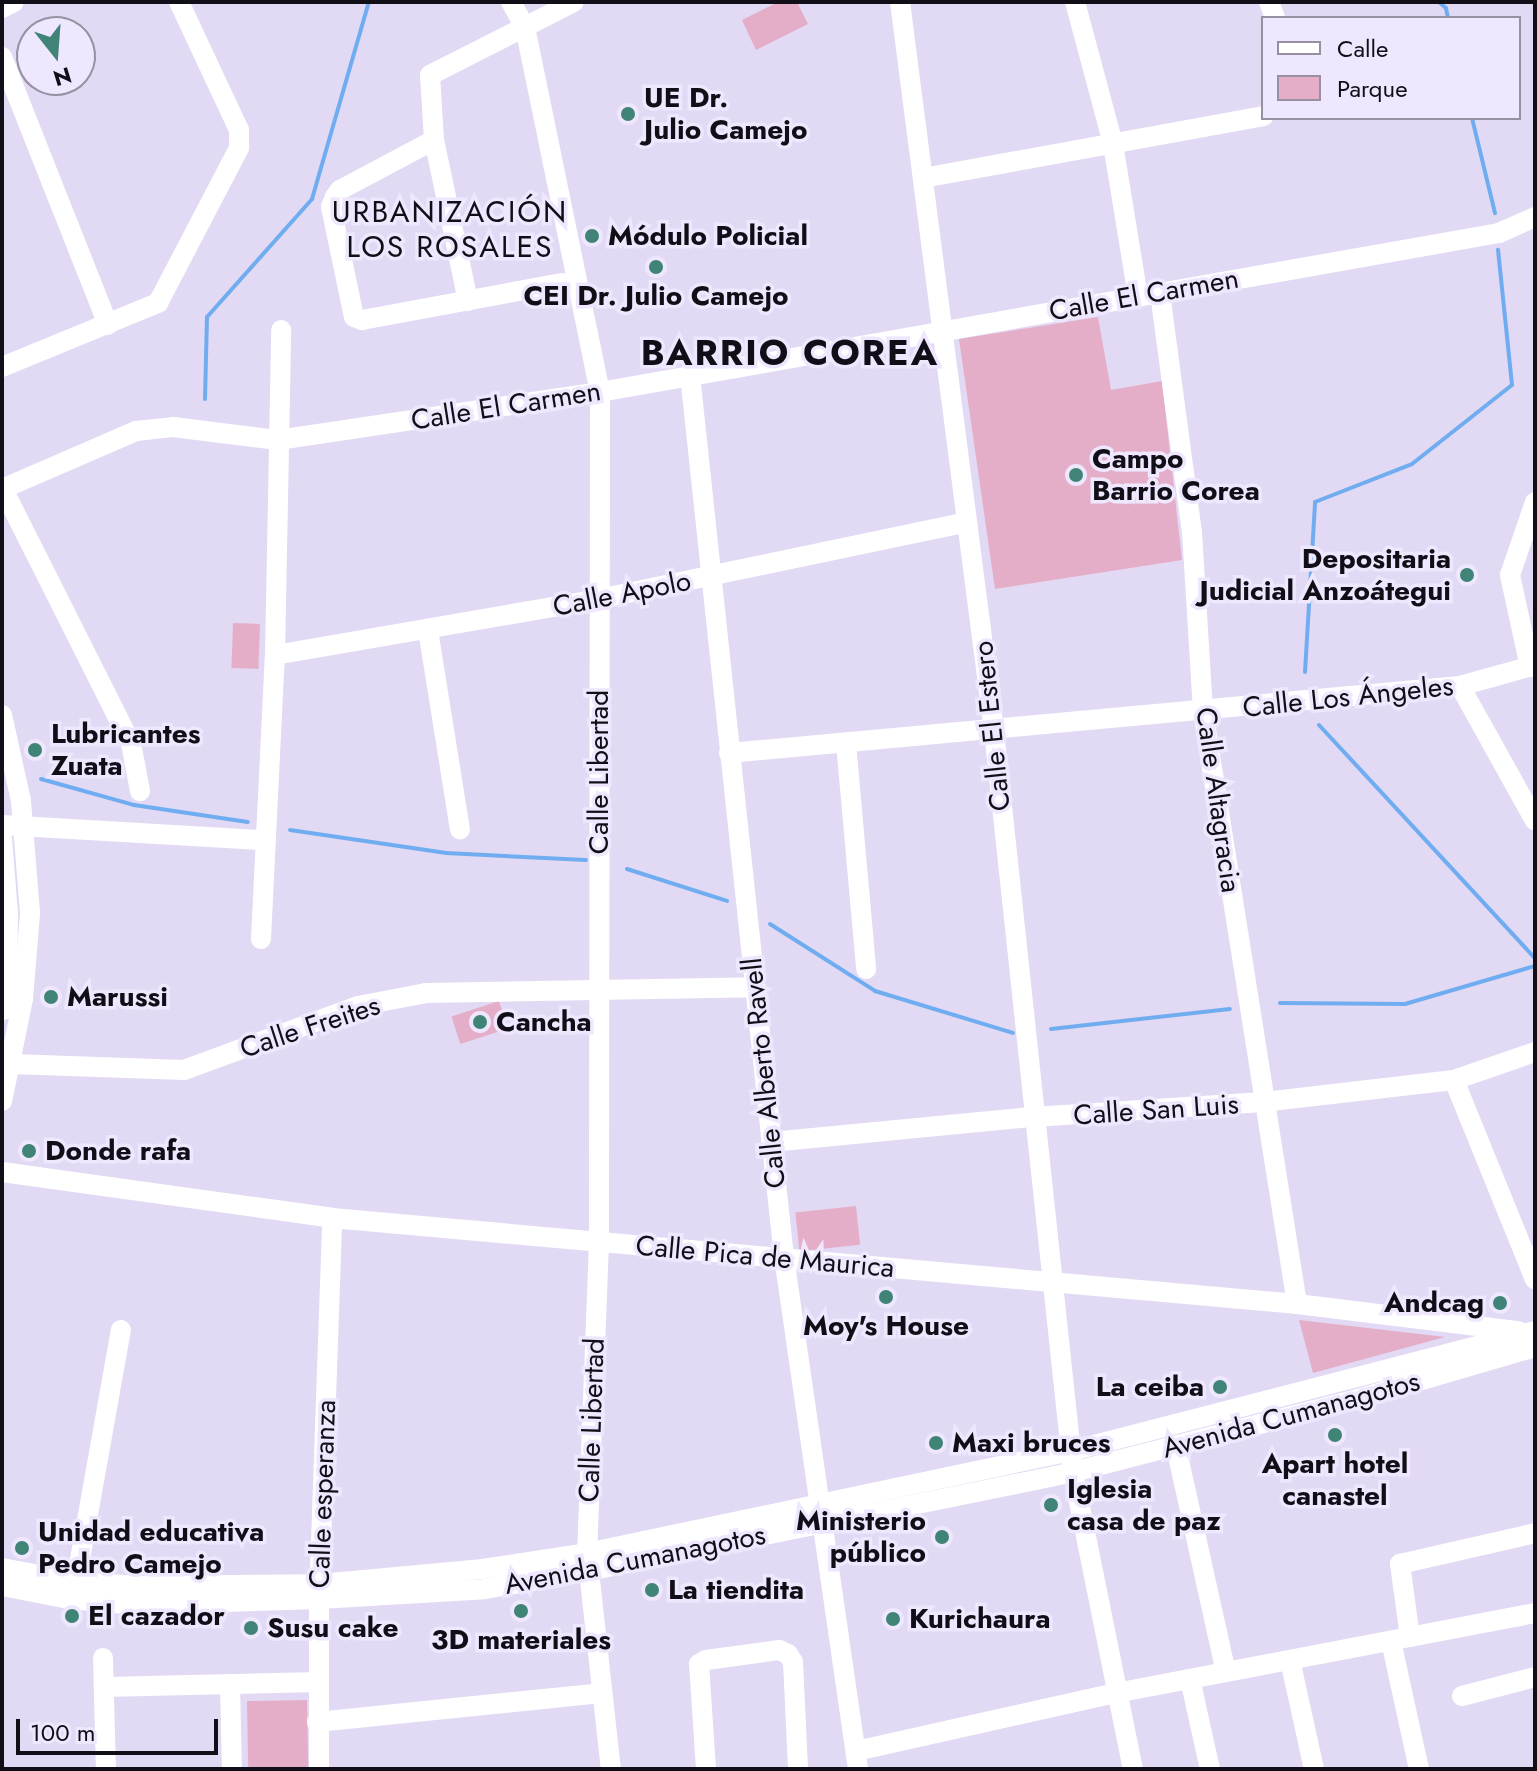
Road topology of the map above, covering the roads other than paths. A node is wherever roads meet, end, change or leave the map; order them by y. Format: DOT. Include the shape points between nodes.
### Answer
graph roads {
  1 [pos="14,2"];
  2 [pos="179,2"];
  3 [pos="511,2"];
  4 [pos="574,2"];
  5 [pos="900,2"];
  6 [pos="1075,2"];
  7 [pos="2,8"];
  8 [pos="525,27"];
  9 [pos="2,57"];
  10 [pos="1261,116"];
  11 [pos="434,140"];
  12 [pos="1113,144"];
  13 [pos="923,178"];
  14 [pos="1535,217"];
  15 [pos="562,283"];
  16 [pos="1160,293"];
  17 [pos="1138,297"];
  18 [pos="468,301"];
  19 [pos="108,325"];
  20 [pos="942,329"];
  21 [pos="281,330"];
  22 [pos="2,367"];
  23 [pos="690,375"];
  24 [pos="600,392"];
  25 [pos="278,440"];
  26 [pos="2,488"];
  27 [pos="1535,502"];
  28 [pos="967,522"];
  29 [pos="709,576"];
  30 [pos="599,599"];
  31 [pos="428,630"];
  32 [pos="275,655"];
  33 [pos="1532,666"];
  34 [pos="1460,686"];
  35 [pos="1203,711"];
  36 [pos="2,715"];
  37 [pos="994,731"];
  38 [pos="846,743"];
  39 [pos="729,753"];
  40 [pos="140,791"];
  41 [pos="1535,821"];
  42 [pos="2,825"];
  43 [pos="23,825"];
  44 [pos="460,829"];
  45 [pos="2,839"];
  46 [pos="265,840"];
  47 [pos="261,939"];
  48 [pos="866,969"];
  49 [pos="755,987"];
  50 [pos="598,989"];
  51 [pos="2,1011"];
  52 [pos="1535,1052"];
  53 [pos="12,1064"];
  54 [pos="1454,1080"];
  55 [pos="2,1101"];
  56 [pos="1264,1102"];
  57 [pos="1033,1117"];
  58 [pos="771,1142"];
  59 [pos="2,1172"];
  60 [pos="332,1218"];
  61 [pos="599,1243"];
  62 [pos="784,1257"];
  63 [pos="1535,1279"];
  64 [pos="1053,1281"];
  65 [pos="1297,1304"];
  66 [pos="121,1330"];
  67 [pos="1533,1337"];
  68 [pos="1176,1447"];
  69 [pos="1072,1461"];
  70 [pos="820,1513"];
  71 [pos="1535,1533"];
  72 [pos="588,1562"];
  73 [pos="2,1568"];
  74 [pos="76,1582"];
  75 [pos="2,1586"];
  76 [pos="320,1592"];
  77 [pos="1535,1613"];
  78 [pos="1400,1639"];
  79 [pos="103,1658"];
  80 [pos="1290,1660"];
  81 [pos="1226,1672"];
  82 [pos="1535,1677"];
  83 [pos="1190,1679"];
  84 [pos="319,1682"];
  85 [pos="230,1684"];
  86 [pos="104,1687"];
  87 [pos="602,1693"];
  88 [pos="1116,1693"];
  89 [pos="1462,1696"];
  90 [pos="317,1722"];
  91 [pos="857,1760"];
  92 [pos="106,1769"];
  93 [pos="232,1769"];
  94 [pos="319,1769"];
  95 [pos="611,1769"];
  96 [pos="706,1769"];
  97 [pos="798,1769"];
  98 [pos="1133,1769"];
  99 [pos="1210,1769"];
  100 [pos="1314,1769"];
  101 [pos="1419,1769"];
  1 -- 7 [label="street"];
  2 -- 19 [label="street" via="239,130 239,148 158,303"];
  3 -- 8 [label="street, Calle Libertad"];
  4 -- 8 [label="street"];
  5 -- 13 [label="street, Calle El Estero"];
  6 -- 12 [label="street"];
  8 -- 11 [label="street" via="430,75"];
  8 -- 24 [label="street, Calle Libertad"];
  9 -- 19 [label="street"];
  10 -- 12 [label="street"];
  11 -- 18 [label="street"];
  11 -- 18 [label="street" via="335,197 331,207 354,317 362,320"];
  12 -- 13 [label="street"];
  12 -- 17 [label="street"];
  13 -- 20 [label="street, Calle El Estero"];
  14 -- 16 [label="street, Calle El Carmen" via="1499,233"];
  15 -- 18 [label="street"];
  16 -- 17 [label="street, Calle El Carmen"];
  16 -- 35 [label="street, Calle Altagracia" via="1192,532"];
  17 -- 20 [label="street, Calle El Carmen"];
  19 -- 22 [label="street"];
  20 -- 23 [label="street, Calle El Carmen"];
  20 -- 28 [label="street, Calle El Estero"];
  21 -- 25 [label="street"];
  23 -- 24 [label="street, Calle El Carmen"];
  23 -- 29 [label="street, Calle Alberto Ravell"];
  24 -- 25 [label="street, Calle El Carmen"];
  24 -- 30 [label="street, Calle Libertad"];
  25 -- 26 [label="street, Calle El Carmen" via="173,427 136,431"];
  25 -- 32 [label="street"];
  26 -- 40 [label="street" via="131,743"];
  27 -- 33 [label="street" via="1510,575"];
  28 -- 29 [label="street, Calle Apolo"];
  28 -- 37 [label="street, Calle El Estero"];
  29 -- 30 [label="street, Calle Apolo"];
  29 -- 39 [label="street, Calle Alberto Ravell"];
  30 -- 31 [label="street, Calle Apolo"];
  30 -- 50 [label="street, Calle Libertad"];
  31 -- 32 [label="street, Calle Apolo"];
  31 -- 44 [label="street"];
  32 -- 46 [label="street"];
  33 -- 34 [label="street, Calle Los Ángeles"];
  34 -- 35 [label="street, Calle Los Ángeles"];
  34 -- 41 [label="street"];
  35 -- 37 [label="street, Calle Los Ángeles"];
  35 -- 56 [label="street, Calle Altagracia"];
  36 -- 43 [label="street"];
  37 -- 38 [label="street, Calle Los Ángeles"];
  37 -- 57 [label="street, Calle El Estero"];
  38 -- 39 [label="street, Calle Los Ángeles"];
  38 -- 48 [label="street"];
  39 -- 49 [label="street, Calle Alberto Ravell"];
  42 -- 43 [label="street"];
  43 -- 46 [label="street"];
  43 -- 53 [label="street" via="30,914"];
  45 -- 51 [label="street" via="8,913"];
  46 -- 47 [label="street"];
  49 -- 50 [label="street, Calle Freites"];
  49 -- 58 [label="street, Calle Alberto Ravell"];
  50 -- 53 [label="street, Calle Freites" via="426,993 371,1003 184,1070"];
  50 -- 61 [label="street, Calle Libertad"];
  52 -- 54 [label="street, Calle San Luis"];
  53 -- 55 [label="street"];
  54 -- 56 [label="street, Calle San Luis"];
  54 -- 63 [label="street"];
  56 -- 57 [label="street, Calle San Luis"];
  56 -- 65 [label="street, Calle Altagracia"];
  57 -- 58 [label="street, Calle San Luis"];
  57 -- 64 [label="street, Calle El Estero"];
  58 -- 62 [label="street, Calle Alberto Ravell"];
  59 -- 60 [label="street, Calle Pica de Maurica"];
  60 -- 61 [label="street, Calle Pica de Maurica"];
  60 -- 76 [label="street, Calle esperanza"];
  61 -- 62 [label="street, Calle Pica de Maurica"];
  61 -- 72 [label="street, Calle Libertad"];
  62 -- 64 [label="street, Calle Pica de Maurica"];
  62 -- 70 [label="street, Calle Alberto Ravell"];
  64 -- 65 [label="street, Calle Pica de Maurica"];
  64 -- 69 [label="street, Calle El Estero"];
  65 -- 67 [label="street, Calle Pica de Maurica"];
  66 -- 74 [label="street"];
  67 -- 68 [label="street, Avenida Cumanagotos"];
  67 -- 69 [label="street, Avenida Cumanagotos"];
  68 -- 69 [label="street, Avenida Cumanagotos"];
  68 -- 81 [label="street"];
  69 -- 70 [label="street, Avenida Cumanagotos"];
  69 -- 88 [label="street, Calle El Estero"];
  70 -- 72 [label="street, Avenida Cumanagotos"];
  70 -- 91 [label="street, Calle Alberto Ravell"];
  71 -- 78 [label="street" via="1400,1564"];
  72 -- 76 [label="street, Avenida Cumanagotos" via="485,1589"];
  72 -- 87 [label="street, Calle Libertad"];
  73 -- 74 [label="street, Avenida Cumanagotos"];
  74 -- 76 [label="street, Avenida Cumanagotos"];
  75 -- 76 [label="street, Avenida Cumanagotos" via="137,1605"];
  76 -- 84 [label="street, Calle esperanza"];
  77 -- 78 [label="street"];
  78 -- 80 [label="street"];
  78 -- 101 [label="street"];
  79 -- 86 [label="street"];
  80 -- 81 [label="street"];
  80 -- 100 [label="street"];
  81 -- 83 [label="street"];
  82 -- 89 [label="street"];
  83 -- 88 [label="street"];
  83 -- 99 [label="street"];
  84 -- 85 [label="street"];
  84 -- 90 [label="street, Calle esperanza"];
  85 -- 86 [label="street"];
  85 -- 93 [label="street"];
  86 -- 92 [label="street"];
  87 -- 90 [label="street"];
  87 -- 95 [label="street, Calle Libertad"];
  88 -- 91 [label="street"];
  88 -- 98 [label="street, Calle El Estero"];
  90 -- 94 [label="street, Calle esperanza"];
  96 -- 97 [label="street" via="699,1664 779,1650 793,1662"];
}
